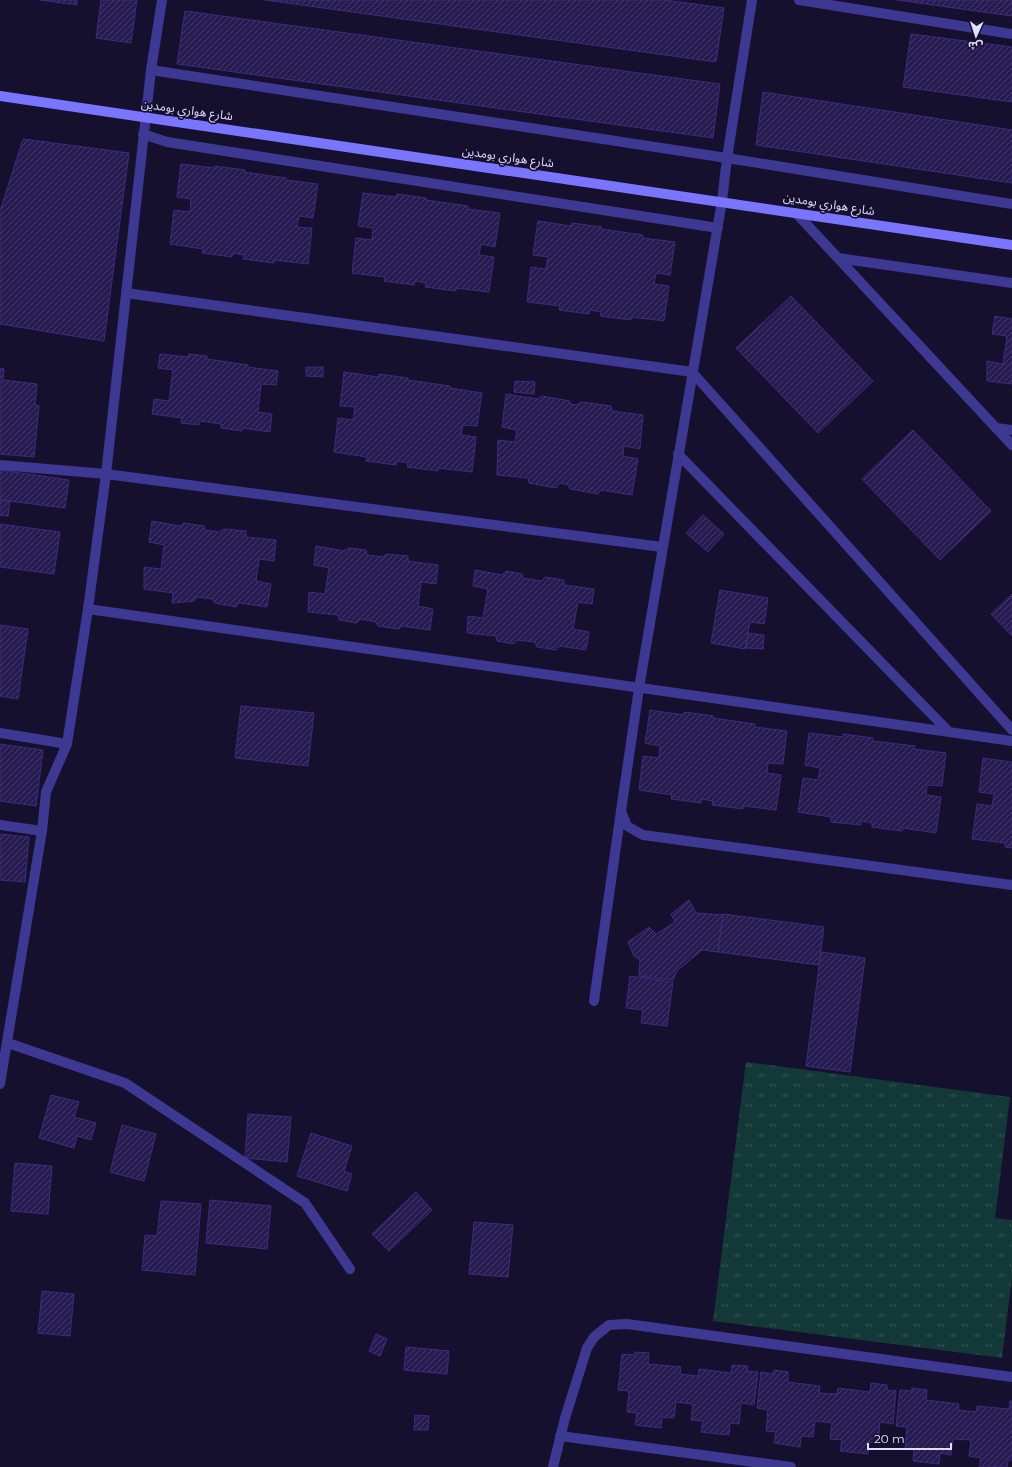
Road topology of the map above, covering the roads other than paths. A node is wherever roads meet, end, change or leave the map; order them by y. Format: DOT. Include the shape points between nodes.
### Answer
graph roads {
  1 [pos="162,0"];
  2 [pos="752,0"];
  3 [pos="799,0"];
  4 [pos="1012,34"];
  5 [pos="151,70"];
  6 [pos="0,96"];
  7 [pos="145,117"];
  8 [pos="143,134"];
  9 [pos="727,158"];
  10 [pos="722,202"];
  11 [pos="1012,204"];
  12 [pos="796,213"];
  13 [pos="718,228"];
  14 [pos="1012,245"];
  15 [pos="838,258"];
  16 [pos="1012,283"];
  17 [pos="126,293"];
  18 [pos="692,372"];
  19 [pos="996,428"];
  20 [pos="1012,430"];
  21 [pos="1012,445"];
  22 [pos="678,454"];
  23 [pos="0,465"];
  24 [pos="106,474"];
  25 [pos="662,547"];
  26 [pos="88,609"];
  27 [pos="639,688"];
  28 [pos="1012,730"];
  29 [pos="949,732"];
  30 [pos="0,733"];
  31 [pos="1012,741"];
  32 [pos="67,744"];
  33 [pos="621,810"];
  34 [pos="0,825"];
  35 [pos="42,831"];
  36 [pos="1012,885"];
  37 [pos="594,1001"];
  38 [pos="8,1043"];
  39 [pos="0,1084"];
  40 [pos="350,1269"];
  41 [pos="1012,1377"];
  42 [pos="560,1436"];
  43 [pos="553,1467"];
  44 [pos="791,1467"];
  1 -- 5 [label="street"];
  2 -- 9 [label="street"];
  3 -- 4 [label="street"];
  5 -- 7 [label="street"];
  5 -- 9 [label="street"];
  6 -- 7 [label="main road, شارع هواري بومدين"];
  7 -- 8 [label="street"];
  7 -- 10 [label="main road, شارع هواري بومدين"];
  8 -- 13 [label="street" via="167,142"];
  8 -- 17 [label="street"];
  9 -- 10 [label="street"];
  9 -- 11 [label="street"];
  10 -- 12 [label="main road, شارع هواري بومدين"];
  10 -- 13 [label="street"];
  12 -- 14 [label="main road, شارع هواري بومدين"];
  12 -- 15 [label="street"];
  13 -- 18 [label="street"];
  15 -- 16 [label="street"];
  15 -- 19 [label="street"];
  17 -- 18 [label="street"];
  17 -- 24 [label="street"];
  18 -- 22 [label="street"];
  18 -- 28 [label="street"];
  19 -- 20 [label="street"];
  19 -- 21 [label="street"];
  22 -- 25 [label="street"];
  22 -- 29 [label="street"];
  23 -- 24 [label="street"];
  24 -- 25 [label="street"];
  24 -- 26 [label="street"];
  25 -- 27 [label="street"];
  26 -- 27 [label="street"];
  26 -- 32 [label="street"];
  27 -- 29 [label="street"];
  27 -- 33 [label="street"];
  29 -- 31 [label="street"];
  30 -- 32 [label="street"];
  32 -- 35 [label="street" via="46,792"];
  33 -- 36 [label="street" via="628,826 643,835"];
  33 -- 37 [label="street"];
  34 -- 35 [label="street"];
  35 -- 38 [label="street"];
  38 -- 39 [label="street"];
  38 -- 40 [label="street" via="125,1083 305,1203"];
  41 -- 42 [label="street" via="627,1324 609,1325 594,1337 587,1348"];
  42 -- 43 [label="street"];
  42 -- 44 [label="street"];
}
